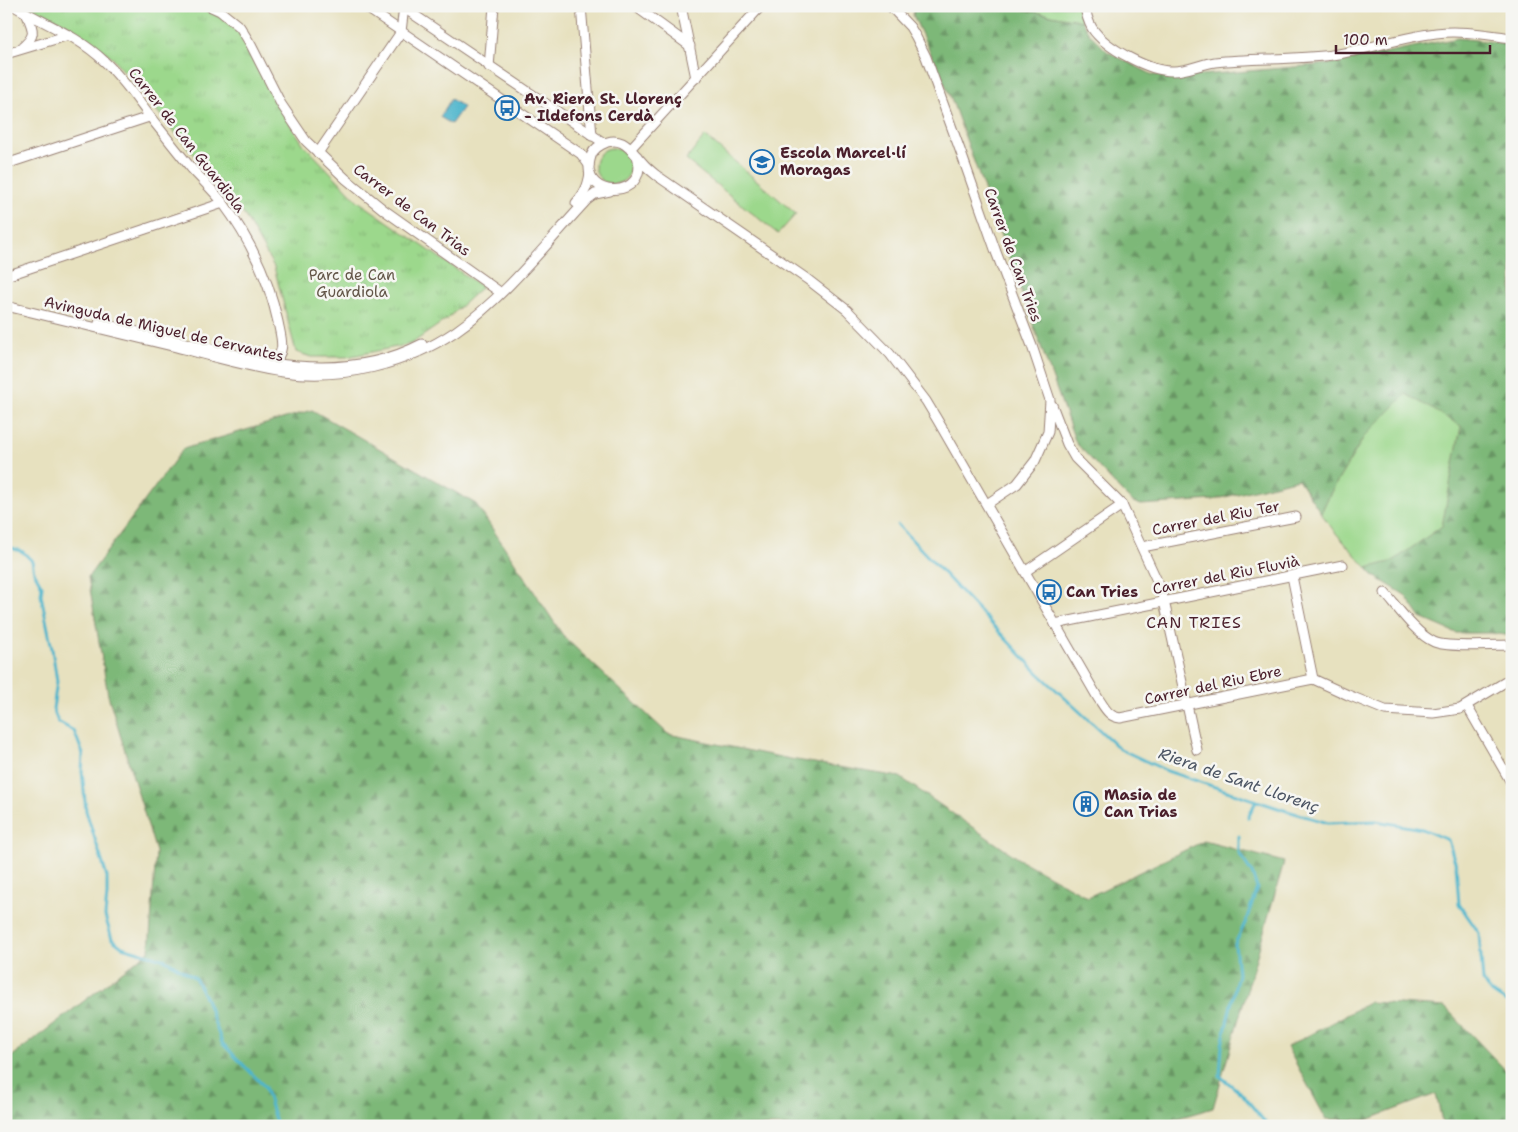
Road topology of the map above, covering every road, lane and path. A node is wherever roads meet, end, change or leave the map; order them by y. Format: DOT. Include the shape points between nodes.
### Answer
graph roads {
  1 [pos="14,6"];
  2 [pos="209,6"];
  3 [pos="364,6"];
  4 [pos="494,6"];
  5 [pos="581,6"];
  6 [pos="635,6"];
  7 [pos="681,6"];
  8 [pos="761,6"];
  9 [pos="890,6"];
  10 [pos="1085,6"];
  11 [pos="403,7"];
  12 [pos="26,13"];
  13 [pos="401,32"];
  14 [pos="69,36"];
  15 [pos="1512,38"];
  16 [pos="690,46"];
  17 [pos="16,51"];
  18 [pos="6,54"];
  19 [pos="489,67"];
  20 [pos="696,78"];
  21 [pos="149,116"];
  22 [pos="592,136"];
  23 [pos="604,143"];
  24 [pos="631,148"];
  25 [pos="318,153"];
  26 [pos="637,156"];
  27 [pos="6,164"];
  28 [pos="590,169"];
  29 [pos="656,175"];
  30 [pos="636,178"];
  31 [pos="610,190"];
  32 [pos="223,203"];
  33 [pos="6,276"];
  34 [pos="497,290"];
  35 [pos="6,300"];
  36 [pos="6,306"];
  37 [pos="272,363"];
  38 [pos="1050,400"];
  39 [pos="987,504"];
  40 [pos="1122,505"];
  41 [pos="1296,517"];
  42 [pos="1142,547"];
  43 [pos="1343,565"];
  44 [pos="1026,571"];
  45 [pos="1292,576"];
  46 [pos="1385,593"];
  47 [pos="1164,601"];
  48 [pos="1056,624"];
  49 [pos="1512,646"];
  50 [pos="1313,678"];
  51 [pos="1512,678"];
  52 [pos="1187,705"];
  53 [pos="1466,706"];
  54 [pos="1197,750"];
  55 [pos="1512,784"];
  1 -- 12 [label="street, Carrer de Can Guardiola"];
  2 -- 25 [label="street, Carrer de Can Trias" via="240,27 280,104"];
  3 -- 13 [label="street"];
  4 -- 19 [label="street"];
  5 -- 22 [label="street"];
  6 -- 16 [label="street"];
  7 -- 16 [label="street"];
  8 -- 20 [label="street"];
  9 -- 38 [label="street, Carrer de Can Tries" via="910,27 926,57"];
  10 -- 15 [label="street" via="1092,28 1112,47 1131,58 1173,72 1212,63 1353,52 1438,33"];
  11 -- 13 [label="street"];
  11 -- 19 [label="street"];
  12 -- 14 [label="street, Carrer de Can Guardiola"];
  12 -- 17 [label="street" via="32,34 27,43"];
  13 -- 25 [label="street"];
  13 -- 28 [label="street" via="581,154"];
  14 -- 17 [label="street"];
  14 -- 21 [label="street, Carrer de Can Guardiola" via="120,76"];
  16 -- 20 [label="street"];
  17 -- 18 [label="street"];
  19 -- 22 [label="street"];
  20 -- 24 [label="street"];
  21 -- 27 [label="street"];
  21 -- 32 [label="street, Carrer de Can Guardiola"];
  22 -- 23 [label="street"];
  23 -- 24 [label="street" via="618,142"];
  23 -- 28 [label="street" via="590,158"];
  24 -- 26 [label="street"];
  25 -- 34 [label="street, Carrer de Can Trias" via="384,210"];
  26 -- 29 [label="street"];
  26 -- 30 [label="street"];
  28 -- 31 [label="street" via="598,185"];
  28 -- 34 [label="street, Avinguda de Miguel de Cervantes" via="588,186 582,196"];
  29 -- 30 [label="street"];
  29 -- 39 [label="street" via="807,279 864,326 926,401"];
  30 -- 31 [label="street" via="626,188"];
  31 -- 36 [label="street, Avinguda de Miguel de Cervantes" via="587,200 504,290 466,324 413,355 363,370 326,374 276,371"];
  32 -- 33 [label="street"];
  32 -- 37 [label="street, Carrer de Can Guardiola" via="246,238 270,293 283,346"];
  34 -- 37 [label="street, Avinguda de Miguel de Cervantes" via="460,322 405,352 336,367"];
  35 -- 37 [label="street, Avinguda de Miguel de Cervantes"];
  38 -- 39 [label="street, Carrer de Can Tries" via="1048,432 1036,461 1016,484"];
  38 -- 40 [label="street" via="1075,458"];
  39 -- 44 [label="street"];
  40 -- 42 [label="street"];
  40 -- 44 [label="street"];
  41 -- 42 [label="street, Carrer del Riu Ter"];
  42 -- 47 [label="street"];
  43 -- 45 [label="street, Carrer del Riu Fluvià"];
  44 -- 48 [label="street"];
  45 -- 47 [label="street, Carrer del Riu Fluvià"];
  45 -- 50 [label="street"];
  46 -- 49 [label="street" via="1418,631 1435,642"];
  47 -- 48 [label="street, Carrer del Riu Fluvià"];
  47 -- 52 [label="street"];
  48 -- 52 [label="street, Carrer del Riu Ebre" via="1114,718"];
  50 -- 52 [label="street, Carrer del Riu Ebre"];
  50 -- 53 [label="street" via="1386,710 1433,713"];
  51 -- 53 [label="street"];
  52 -- 54 [label="street"];
  53 -- 55 [label="street"];
}
